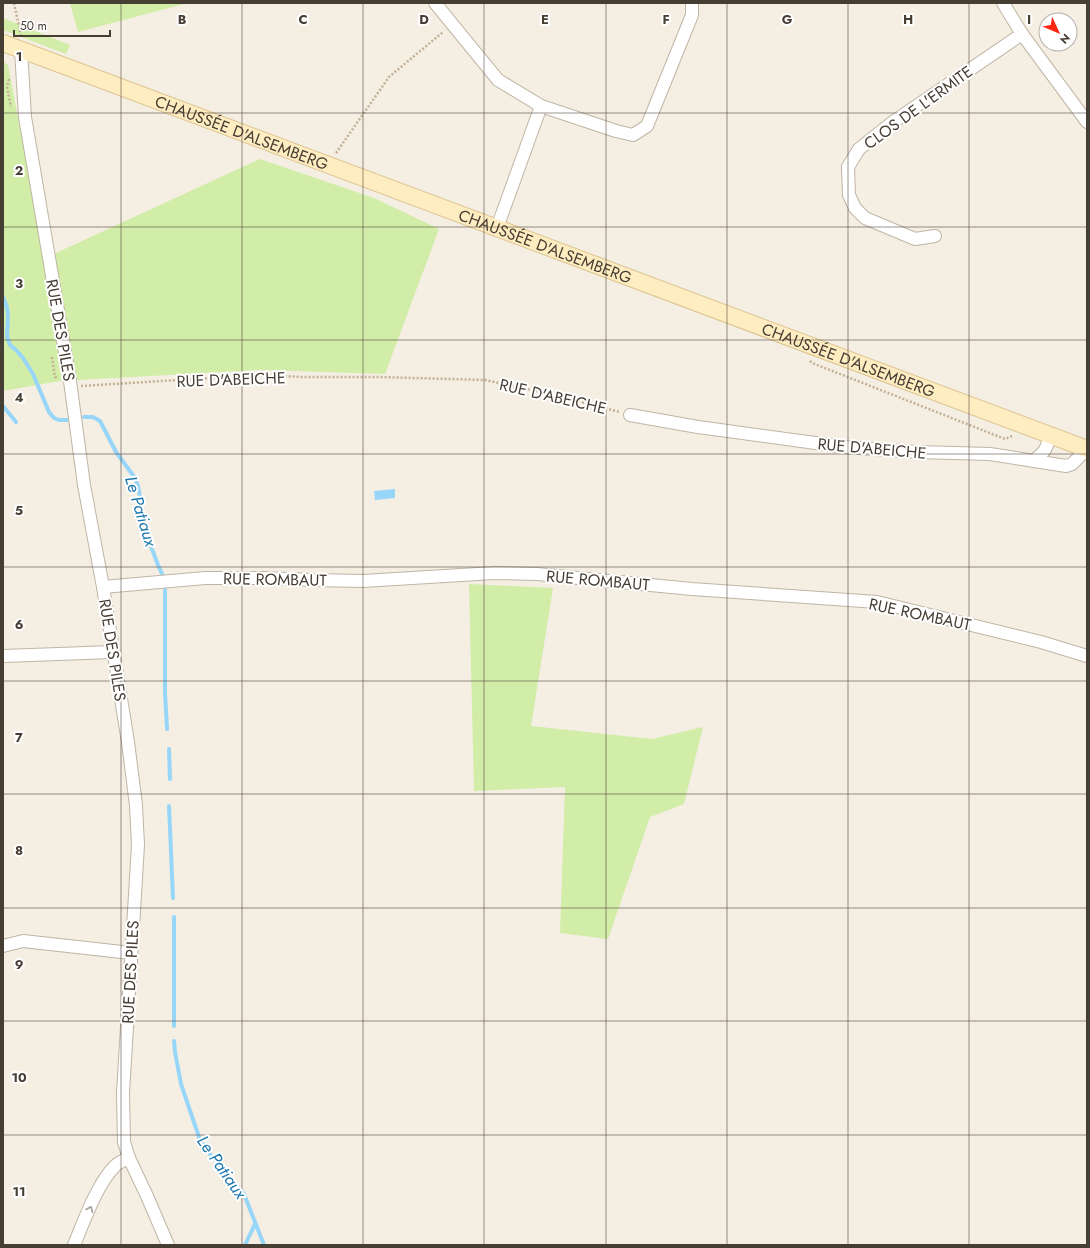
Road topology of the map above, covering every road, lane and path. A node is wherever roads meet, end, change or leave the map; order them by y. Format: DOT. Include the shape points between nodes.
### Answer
graph roads {
  1 [pos="14,3"];
  2 [pos="436,3"];
  3 [pos="692,3"];
  4 [pos="1003,3"];
  5 [pos="452,24"];
  6 [pos="21,31"];
  7 [pos="1022,34"];
  8 [pos="3,43"];
  9 [pos="21,50"];
  10 [pos="541,106"];
  11 [pos="1087,122"];
  12 [pos="327,164"];
  13 [pos="497,228"];
  14 [pos="935,236"];
  15 [pos="70,387"];
  16 [pos="630,415"];
  17 [pos="1050,435"];
  18 [pos="1087,449"];
  19 [pos="1032,461"];
  20 [pos="103,587"];
  21 [pos="113,652"];
  22 [pos="3,656"];
  23 [pos="1087,656"];
  24 [pos="3,946"];
  25 [pos="131,953"];
  26 [pos="128,1158"];
  27 [pos="74,1245"];
  28 [pos="168,1245"];
  1 -- 6 [label="path"];
  2 -- 5 [label="street"];
  3 -- 10 [label="street" via="692,15 647,126 633,135"];
  4 -- 7 [label="street"];
  5 -- 10 [label="street" via="498,80"];
  5 -- 12 [label="path" via="389,77"];
  7 -- 11 [label="street"];
  7 -- 14 [label="street, CLOS DE L'ERMITE" via="893,122 859,149 848,167 849,195 855,208 865,218 915,239"];
  8 -- 9 [label="main road, CHAUSSÉE D'ALSEMBERG"];
  9 -- 12 [label="main road, CHAUSSÉE D'ALSEMBERG"];
  9 -- 15 [label="street, RUE DES PILES" via="26,117"];
  10 -- 13 [label="street"];
  12 -- 13 [label="main road, CHAUSSÉE D'ALSEMBERG"];
  13 -- 17 [label="main road, CHAUSSÉE D'ALSEMBERG"];
  15 -- 16 [label="path, RUE D'ABEICHE" via="260,375 303,378 486,380"];
  15 -- 20 [label="street, RUE DES PILES" via="84,485"];
  16 -- 19 [label="street, RUE D'ABEICHE" via="845,447 990,454"];
  17 -- 18 [label="main road, CHAUSSÉE D'ALSEMBERG"];
  17 -- 19 [label="street" via="1047,448"];
  18 -- 19 [label="street, RUE D'ABEICHE" via="1072,464 1066,466"];
  20 -- 21 [label="street, RUE DES PILES"];
  20 -- 23 [label="street, RUE ROMBAUT" via="206,578 363,581 494,573 537,574 692,589 877,602 1041,642"];
  21 -- 22 [label="street"];
  21 -- 25 [label="street, RUE DES PILES" via="136,804 138,845"];
  24 -- 25 [label="street" via="23,942"];
  25 -- 26 [label="street, RUE DES PILES" via="123,1092 124,1142"];
  27 -- 26 [label="street, one-way" via="108,1174 117,1164"];
  26 -- 28 [label="street, RUE DES PILES"];
}
